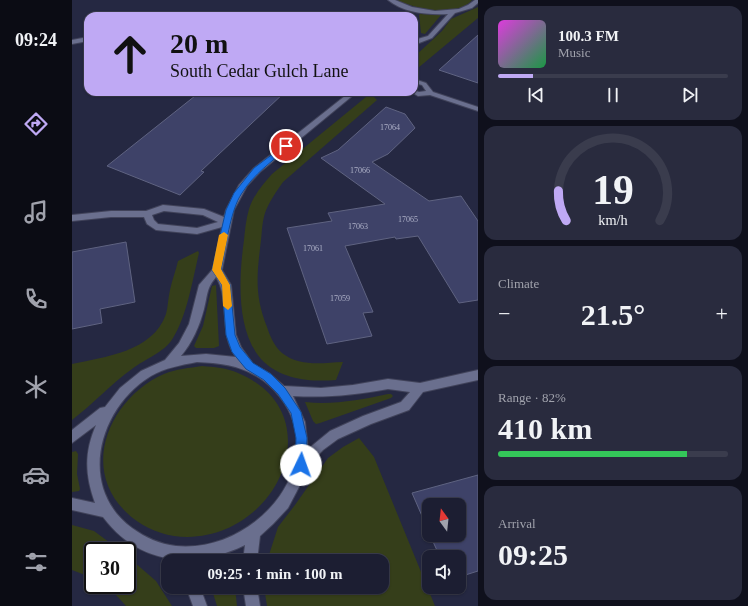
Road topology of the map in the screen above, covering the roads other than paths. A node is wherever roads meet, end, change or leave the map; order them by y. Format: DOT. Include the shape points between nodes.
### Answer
graph roads {
  1 [pos="390,0"];
  2 [pos="478,0"];
  3 [pos="406,8"];
  4 [pos="408,12"];
  5 [pos="453,12"];
  6 [pos="84,40"];
  7 [pos="418,41"];
  8 [pos="72,42"];
  9 [pos="418,82"];
  10 [pos="431,93"];
  11 [pos="418,94"];
  12 [pos="349,96"];
  13 [pos="478,108"];
  14 [pos="147,214"];
  15 [pos="72,218"];
  16 [pos="227,222"];
  17 [pos="217,270"];
  18 [pos="169,363"];
  19 [pos="249,366"];
  20 [pos="478,374"];
  21 [pos="420,388"];
  22 [pos="282,391"];
  23 [pos="107,410"];
  24 [pos="72,437"];
  25 [pos="301,465"];
  26 [pos="72,504"];
  27 [pos="104,511"];
  28 [pos="253,534"];
  29 [pos="170,554"];
  30 [pos="194,554"];
  31 [pos="251,554"];
  32 [pos="196,594"];
  33 [pos="251,594"];
  34 [pos="200,606"];
  35 [pos="253,606"];
  1 -- 3 [label="street"];
  2 -- 5 [label="street" via="469,8"];
  3 -- 4 [label="street"];
  3 -- 5 [label="street" via="429,12"];
  5 -- 7 [label="street" via="430,37"];
  6 -- 8 [label="street"];
  9 -- 10 [label="street" via="424,84"];
  10 -- 11 [label="street"];
  10 -- 13 [label="street"];
  12 -- 16 [label="street" via="257,170 238,193"];
  14 -- 15 [label="street"];
  14 -- 16 [label="street" via="163,208 204,212"];
  14 -- 16 [label="street" via="150,222 156,227 197,231"];
  16 -- 17 [label="street"];
  17 -- 18 [label="street" via="204,285 194,324 183,346"];
  17 -- 19 [label="street" via="226,285 231,335 236,349"];
  18 -- 19 [label="street" via="210,358"];
  18 -- 23 [label="street" via="146,374 124,390"];
  19 -- 22 [label="street" via="267,377"];
  20 -- 21 [label="street"];
  21 -- 22 [label="street" via="388,384 321,393"];
  21 -- 25 [label="street" via="406,406 334,435"];
  22 -- 25 [label="street" via="296,412 302,438"];
  23 -- 24 [label="street"];
  23 -- 27 [label="street" via="96,430 91,453 91,476 97,499"];
  25 -- 28 [label="street" via="291,493 272,517"];
  26 -- 27 [label="street"];
  27 -- 29 [label="street" via="128,536"];
  28 -- 30 [label="street" via="230,546"];
  28 -- 31 [label="street"];
  32 -- 34 [label="street"];
  33 -- 35 [label="street"];
}
